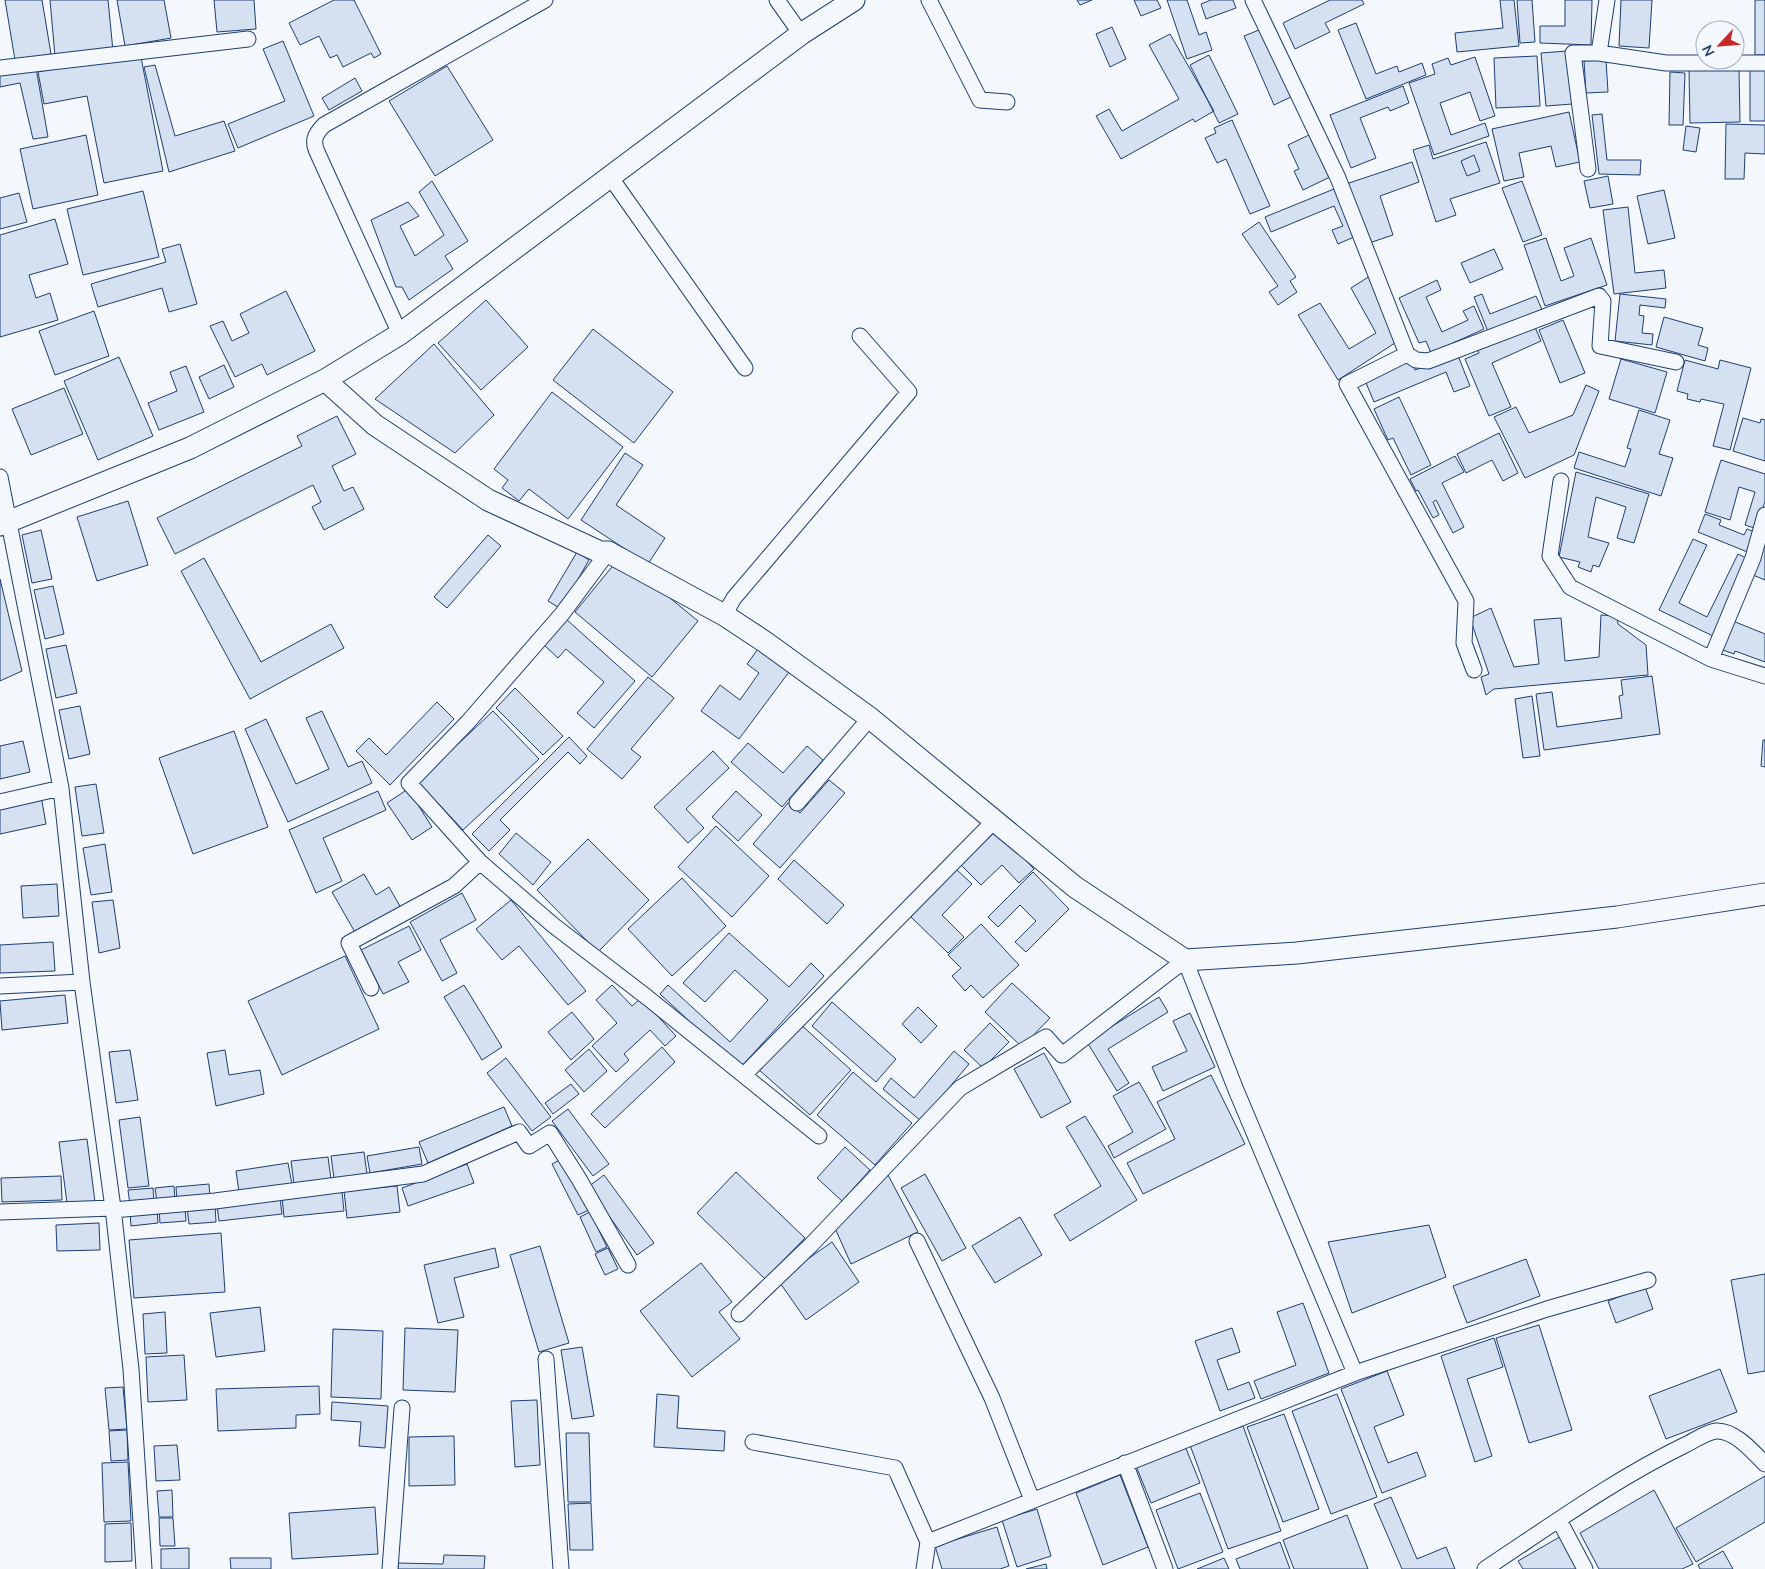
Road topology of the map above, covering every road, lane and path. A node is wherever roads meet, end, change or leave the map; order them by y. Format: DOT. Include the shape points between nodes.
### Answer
graph roads {
  1 [pos="545,0"];
  2 [pos="776,0"];
  3 [pos="854,0"];
  4 [pos="929,0"];
  5 [pos="1253,0"];
  6 [pos="1607,0"];
  7 [pos="801,34"];
  8 [pos="248,39"];
  9 [pos="1599,54"];
  10 [pos="1765,64"];
  11 [pos="0,68"];
  12 [pos="1007,102"];
  13 [pos="1588,169"];
  14 [pos="611,178"];
  15 [pos="400,334"];
  16 [pos="860,336"];
  17 [pos="1407,354"];
  18 [pos="1676,362"];
  19 [pos="745,368"];
  20 [pos="325,380"];
  21 [pos="0,477"];
  22 [pos="1561,481"];
  23 [pos="1765,515"];
  24 [pos="5,523"];
  25 [pos="608,552"];
  26 [pos="724,614"];
  27 [pos="1711,659"];
  28 [pos="1474,670"];
  29 [pos="1765,676"];
  30 [pos="870,718"];
  31 [pos="61,788"];
  32 [pos="0,802"];
  33 [pos="797,802"];
  34 [pos="994,820"];
  35 [pos="480,862"];
  36 [pos="1765,894"];
  37 [pos="1184,960"];
  38 [pos="82,982"];
  39 [pos="0,986"];
  40 [pos="371,988"];
  41 [pos="744,1075"];
  42 [pos="818,1136"];
  43 [pos="113,1209"];
  44 [pos="0,1212"];
  45 [pos="917,1240"];
  46 [pos="628,1265"];
  47 [pos="1648,1280"];
  48 [pos="740,1314"];
  49 [pos="546,1359"];
  50 [pos="1355,1373"];
  51 [pos="402,1408"];
  52 [pos="753,1442"];
  53 [pos="1125,1464"];
  54 [pos="1765,1464"];
  55 [pos="1032,1500"];
  56 [pos="1559,1520"];
  57 [pos="928,1542"];
  58 [pos="144,1569"];
  59 [pos="390,1569"];
  60 [pos="561,1569"];
  61 [pos="924,1569"];
  62 [pos="1166,1569"];
  63 [pos="1485,1569"];
  64 [pos="1585,1569"];
  1 -- 15 [label="street" via="324,125 316,133 314,140 318,154"];
  2 -- 7 [label="street"];
  3 -- 7 [label="street"];
  4 -- 12 [label="street" via="980,100"];
  5 -- 17 [label="street" via="1338,178"];
  6 -- 9 [label="street"];
  7 -- 14 [label="street"];
  8 -- 11 [label="street"];
  9 -- 10 [label="street" via="1666,63"];
  9 -- 13 [label="street" via="1573,53"];
  14 -- 15 [label="street"];
  14 -- 19 [label="street"];
  15 -- 20 [label="street"];
  16 -- 26 [label="street" via="910,392 734,598"];
  17 -- 18 [label="street" via="1416,360 1428,361 1599,296 1603,301 1600,346"];
  17 -- 28 [label="street" via="1347,384 1466,601 1464,642"];
  20 -- 24 [label="street" via="190,448"];
  20 -- 25 [label="street" via="375,425 488,500 600,552"];
  21 -- 24 [label="street"];
  22 -- 27 [label="street" via="1550,556 1570,587"];
  23 -- 27 [label="street" via="1753,558"];
  24 -- 31 [label="street"];
  25 -- 26 [label="street"];
  25 -- 35 [label="street" via="556,621 468,722 408,783"];
  26 -- 30 [label="street"];
  27 -- 29 [label="street"];
  30 -- 33 [label="street"];
  30 -- 34 [label="street"];
  31 -- 32 [label="street"];
  31 -- 38 [label="street"];
  34 -- 37 [label="street" via="1075,887"];
  34 -- 41 [label="street"];
  35 -- 40 [label="street" via="454,886 349,943"];
  35 -- 41 [label="street" via="553,926"];
  36 -- 37 [label="street" via="1617,918 1297,953"];
  37 -- 48 [label="street" via="1062,1055 1046,1037 960,1088 811,1245"];
  37 -- 50 [label="street"];
  38 -- 39 [label="street"];
  38 -- 43 [label="street"];
  41 -- 42 [label="street"];
  43 -- 44 [label="street"];
  43 -- 46 [label="street" via="215,1201 395,1179 423,1174 519,1132 529,1146 550,1133"];
  43 -- 58 [label="street" via="131,1370"];
  45 -- 55 [label="street" via="992,1398"];
  47 -- 50 [label="street" via="1547,1309"];
  49 -- 60 [label="street"];
  50 -- 53 [label="street"];
  51 -- 59 [label="street"];
  52 -- 57 [label="street" via="896,1468"];
  53 -- 55 [label="street"];
  53 -- 62 [label="street"];
  54 -- 56 [label="street" via="1733,1436 1714,1431 1663,1456"];
  55 -- 57 [label="street"];
  56 -- 63 [label="street"];
  56 -- 64 [label="street"];
  57 -- 61 [label="street"];
}
